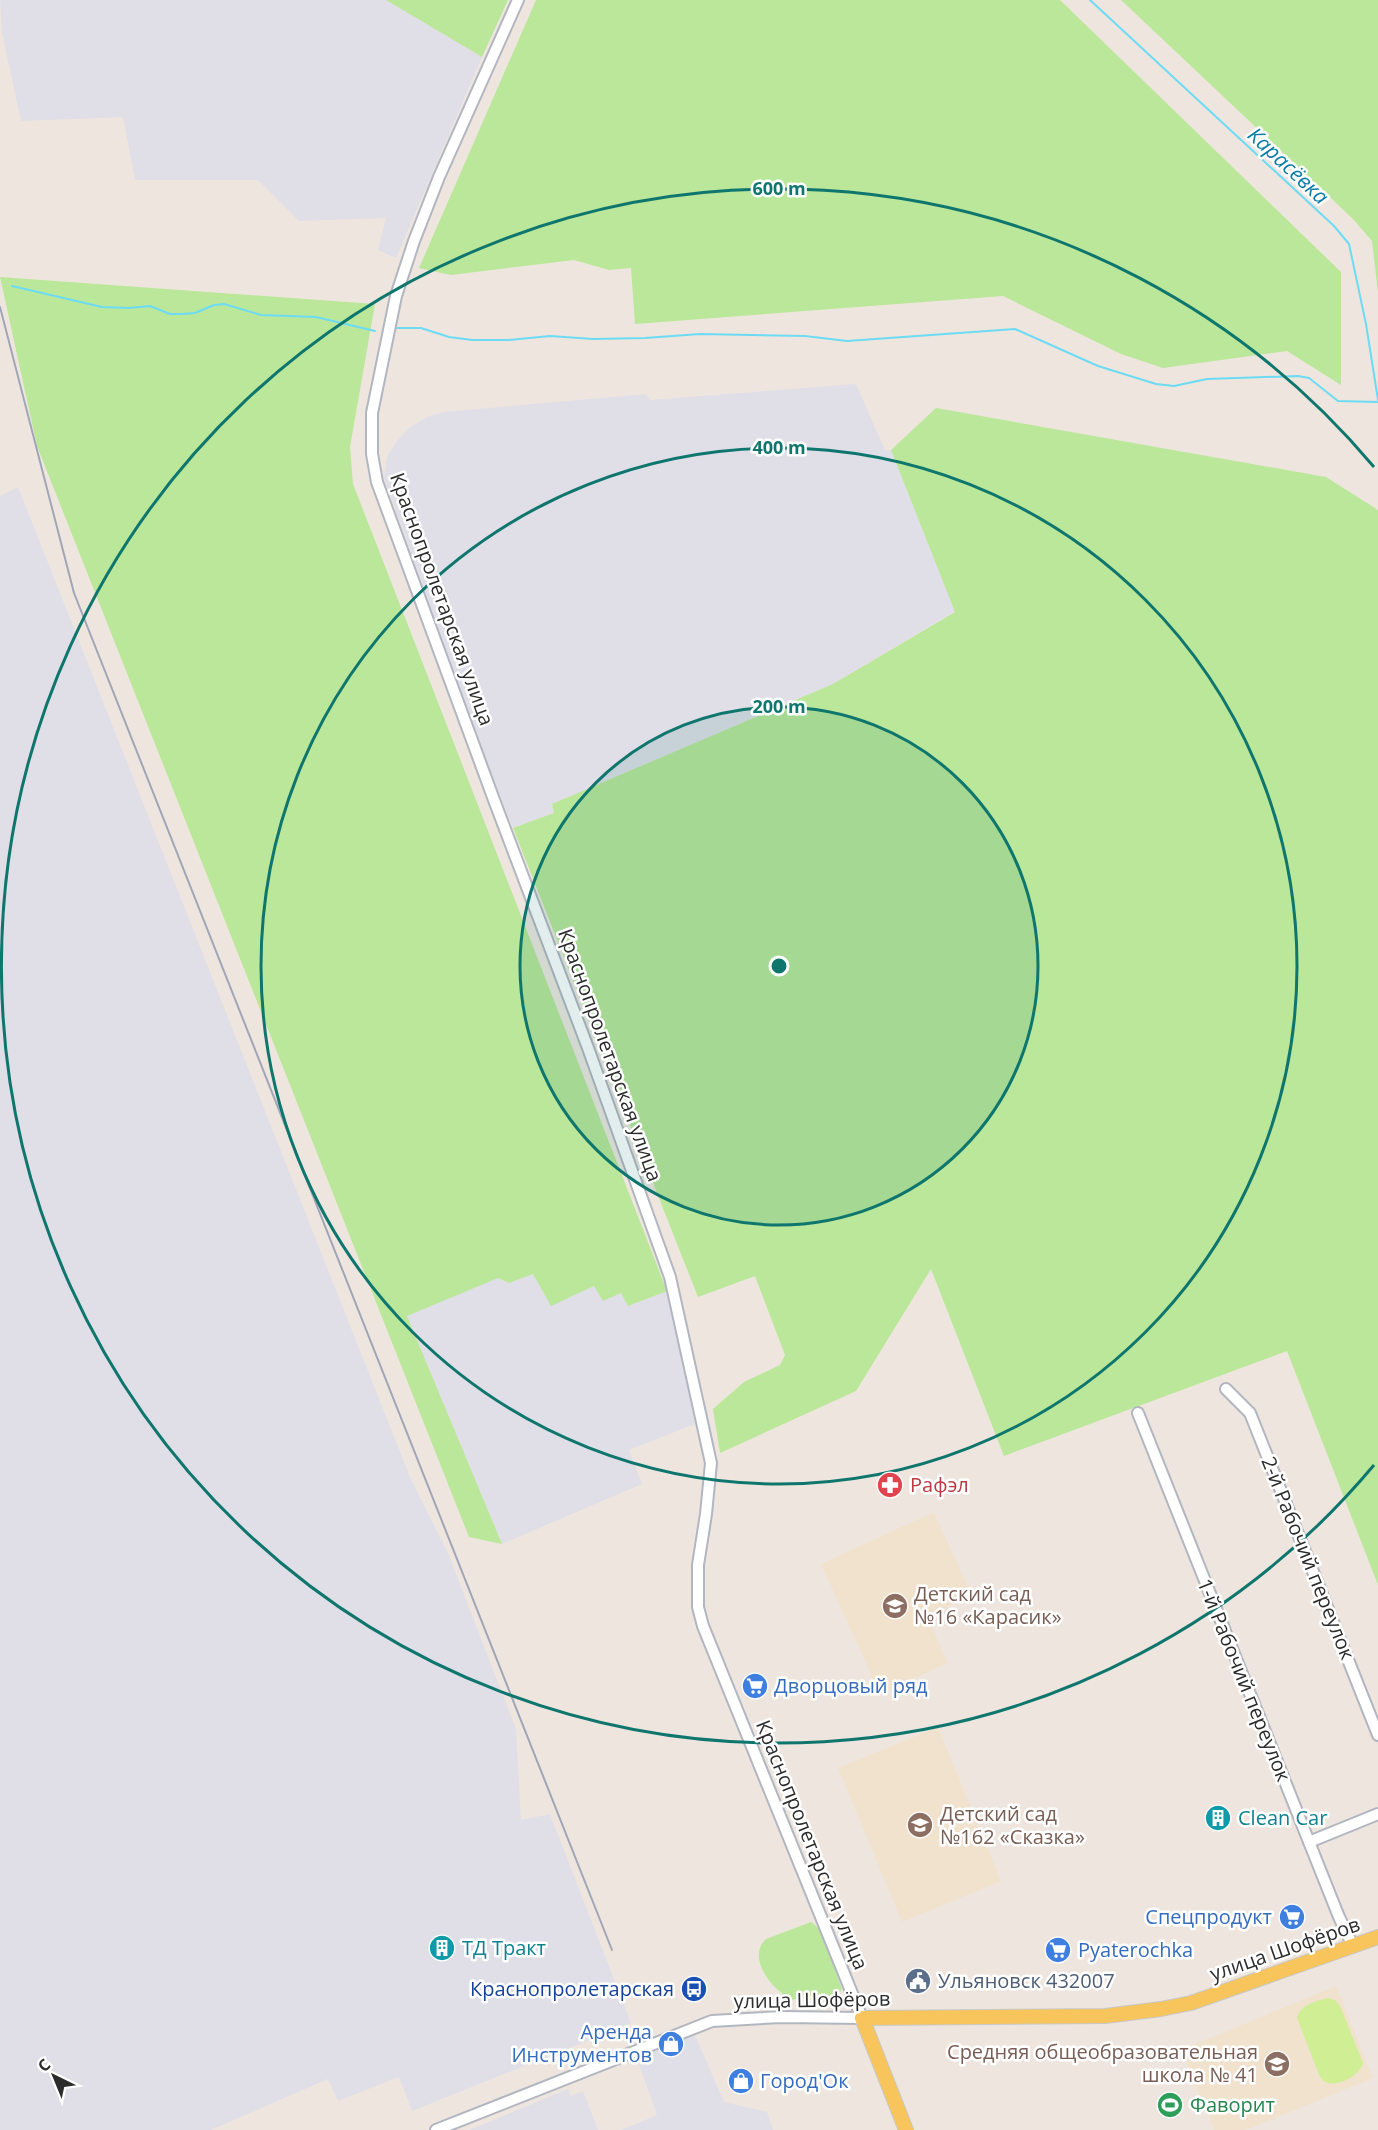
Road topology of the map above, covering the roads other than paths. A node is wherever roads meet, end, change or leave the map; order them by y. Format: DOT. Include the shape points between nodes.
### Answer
graph roads {
  1 [pos="519,0"];
  2 [pos="1226,1389"];
  3 [pos="1138,1413"];
  4 [pos="1378,1735"];
  5 [pos="1378,1814"];
  6 [pos="1309,1842"];
  7 [pos="1378,1937"];
  8 [pos="1353,1946"];
  9 [pos="862,2018"];
  10 [pos="436,2130"];
  11 [pos="906,2130"];
  1 -- 9 [label="street, Краснопролетарская улица" via="439,177 404,269 372,413 372,454 377,482 670,1277 711,1463 698,1565 698,1607"];
  2 -- 4 [label="street, 2-й Рабочий переулок" via="1250,1413"];
  3 -- 6 [label="street, 1-й Рабочий переулок"];
  5 -- 6 [label="street"];
  6 -- 8 [label="street, 1-й Рабочий переулок"];
  7 -- 8 [label="main road, улица Шофёров"];
  8 -- 9 [label="main road, улица Шофёров" via="1191,2003 1152,2011 1104,2016"];
  9 -- 10 [label="street, улица Шофёров" via="712,2021"];
  9 -- 11 [label="main road, Краснопролетарская улица"];
}
